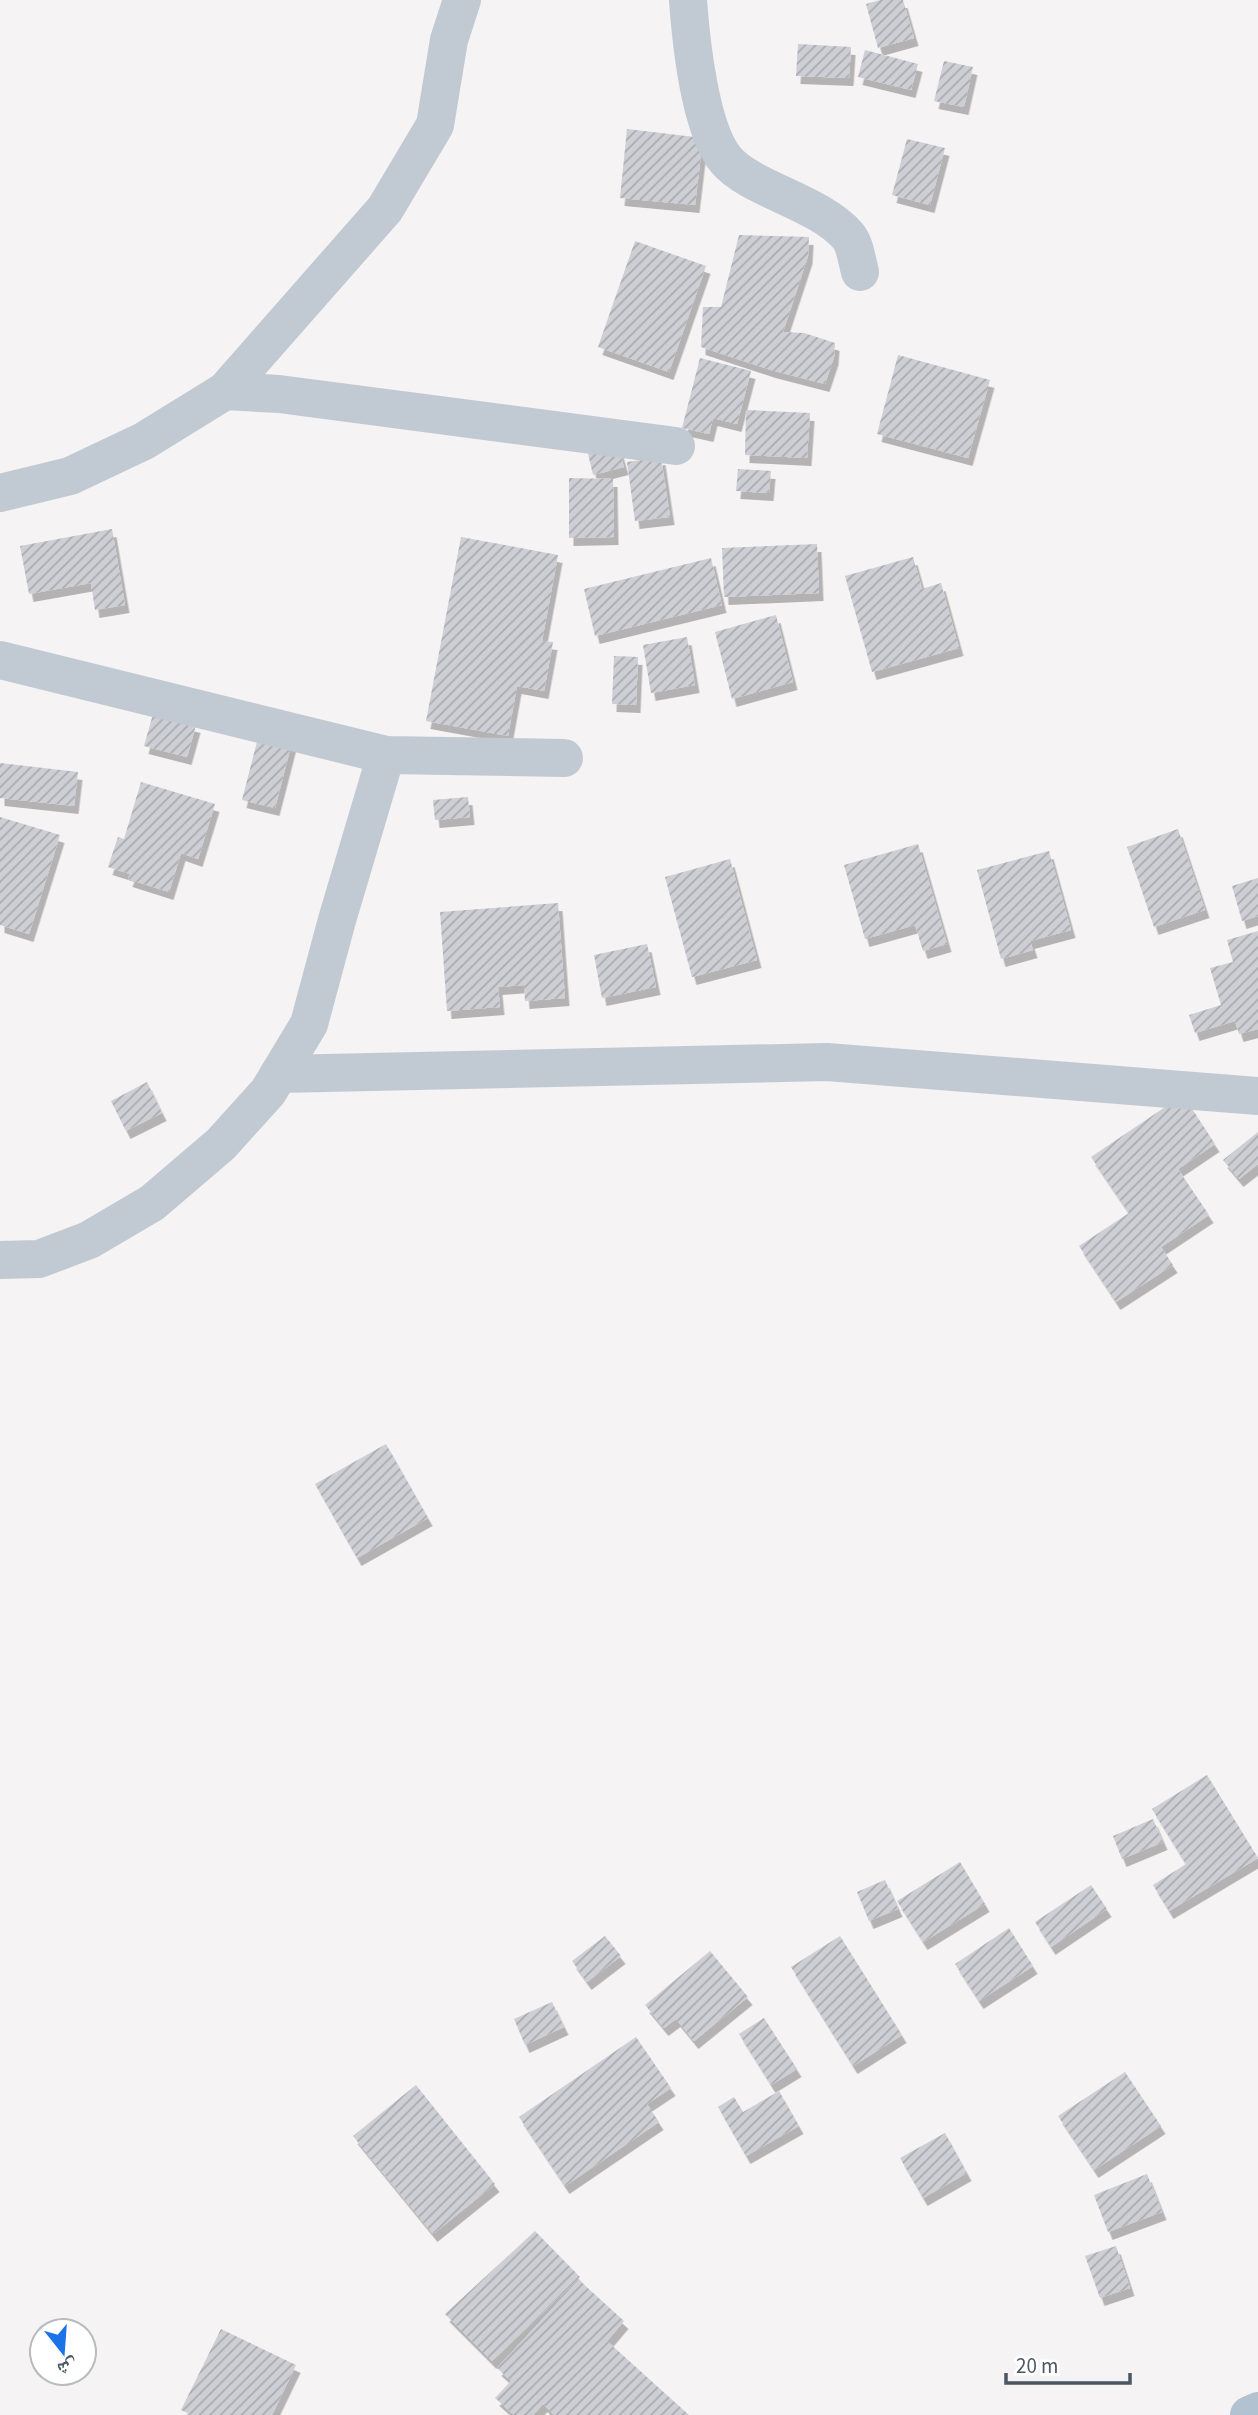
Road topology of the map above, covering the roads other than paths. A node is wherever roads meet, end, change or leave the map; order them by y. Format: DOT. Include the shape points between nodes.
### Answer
graph roads {
  1 [pos="462,0"];
  2 [pos="688,0"];
  3 [pos="860,272"];
  4 [pos="225,391"];
  5 [pos="676,446"];
  6 [pos="0,493"];
  7 [pos="0,660"];
  8 [pos="386,755"];
  9 [pos="564,758"];
  10 [pos="279,1074"];
  11 [pos="1258,1096"];
  12 [pos="0,1260"];
  13 [pos="1258,2411"];
  14 [pos="1249,2415"];
  1 -- 4 [label="street" via="449,40 435,125 385,209"];
  2 -- 3 [label="street" via="690,34 709,125 726,160 849,237"];
  4 -- 5 [label="street" via="279,394"];
  4 -- 6 [label="street" via="144,441 70,475"];
  7 -- 8 [label="street"];
  8 -- 9 [label="street"];
  8 -- 10 [label="street" via="309,1024"];
  10 -- 11 [label="street" via="827,1062"];
  10 -- 12 [label="street" via="221,1144 152,1203 89,1240 39,1259"];
  13 -- 14 [label="main road"];
}
